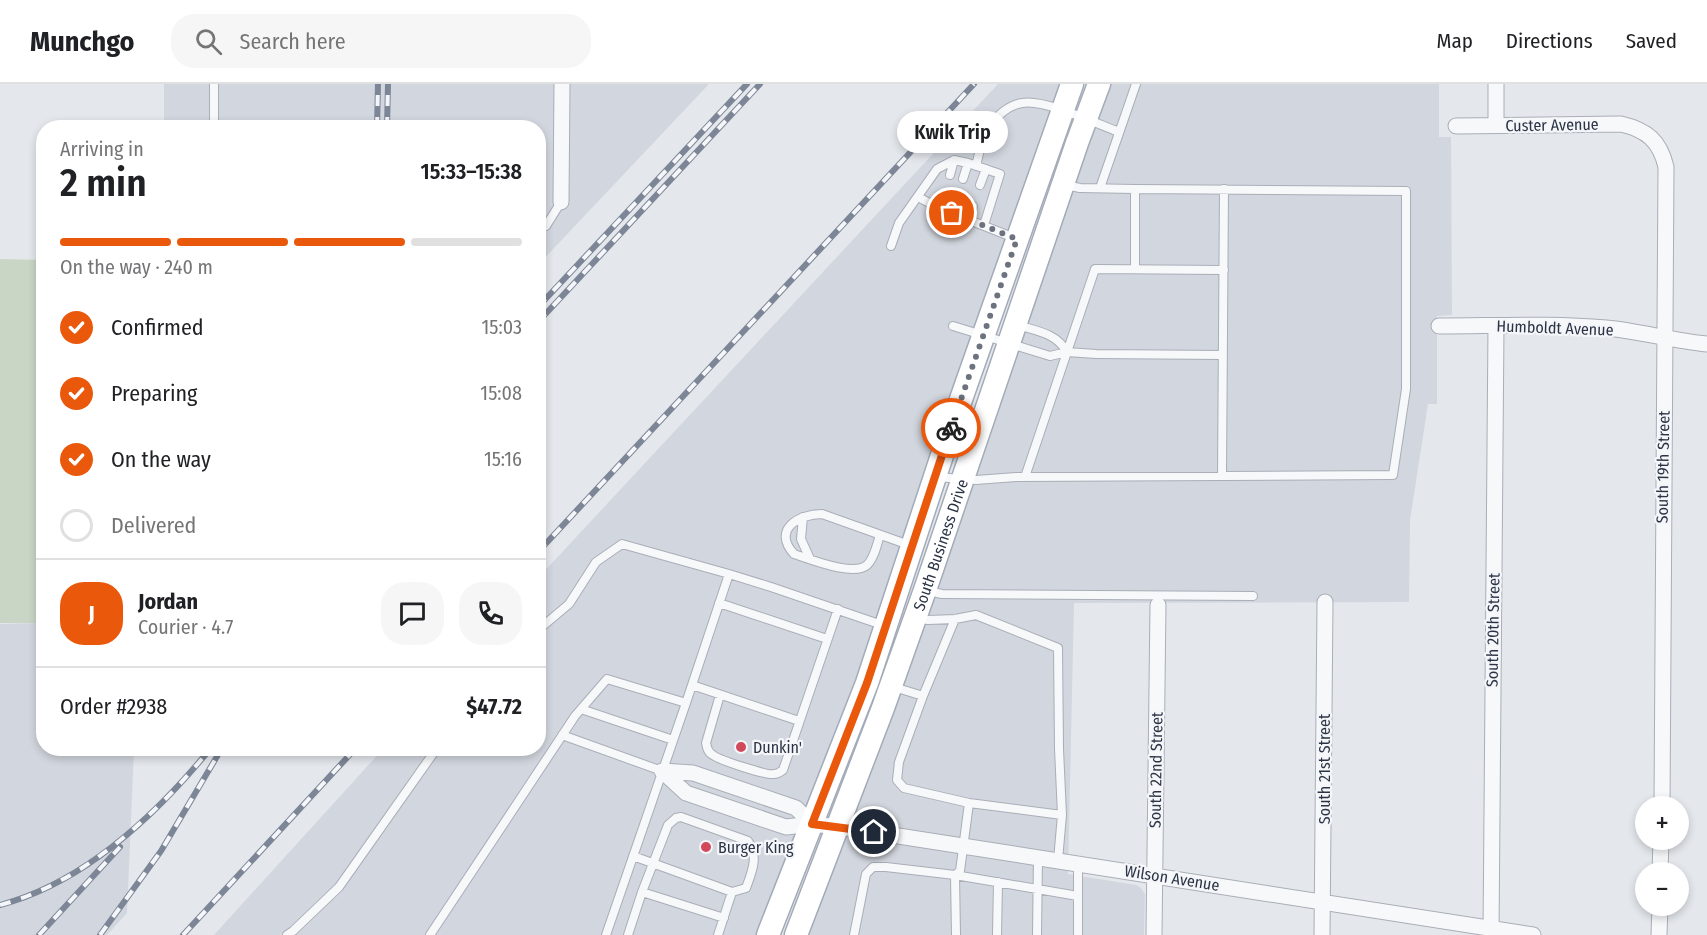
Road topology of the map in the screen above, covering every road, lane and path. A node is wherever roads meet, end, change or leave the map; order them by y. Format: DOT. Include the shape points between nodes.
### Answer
graph roads {
  1 [pos="214,84"];
  2 [pos="562,84"];
  3 [pos="1072,84"];
  4 [pos="1099,84"];
  5 [pos="1136,84"];
  6 [pos="1496,84"];
  7 [pos="1062,111"];
  8 [pos="214,120"];
  9 [pos="1085,120"];
  10 [pos="1496,125"];
  11 [pos="1456,126"];
  12 [pos="1119,132"];
  13 [pos="1646,133"];
  14 [pos="954,160"];
  15 [pos="972,164"];
  16 [pos="986,169"];
  17 [pos="950,176"];
  18 [pos="963,179"];
  19 [pos="1063,184"];
  20 [pos="980,185"];
  21 [pos="1100,188"];
  22 [pos="1135,189"];
  23 [pos="1224,189"];
  24 [pos="918,197"];
  25 [pos="943,197"];
  26 [pos="956,201"];
  27 [pos="561,202"];
  28 [pos="973,206"];
  29 [pos="939,208"];
  30 [pos="952,213"];
  31 [pos="968,219"];
  32 [pos="984,225"];
  33 [pos="546,226"];
  34 [pos="1017,239"];
  35 [pos="891,246"];
  36 [pos="1136,269"];
  37 [pos="1224,270"];
  38 [pos="953,326"];
  39 [pos="1439,326"];
  40 [pos="1496,326"];
  41 [pos="1012,334"];
  42 [pos="983,335"];
  43 [pos="1665,338"];
  44 [pos="1707,344"];
  45 [pos="1067,352"];
  46 [pos="1223,355"];
  47 [pos="1222,476"];
  48 [pos="935,477"];
  49 [pos="1026,477"];
  50 [pos="963,480"];
  51 [pos="803,517"];
  52 [pos="880,535"];
  53 [pos="912,546"];
  54 [pos="810,559"];
  55 [pos="729,574"];
  56 [pos="925,590"];
  57 [pos="1253,596"];
  58 [pos="1325,602"];
  59 [pos="719,603"];
  60 [pos="1158,604"];
  61 [pos="838,609"];
  62 [pos="915,618"];
  63 [pos="955,619"];
  64 [pos="546,623"];
  65 [pos="886,626"];
  66 [pos="827,639"];
  67 [pos="692,685"];
  68 [pos="891,686"];
  69 [pos="720,694"];
  70 [pos="923,696"];
  71 [pos="686,703"];
  72 [pos="581,709"];
  73 [pos="799,721"];
  74 [pos="562,735"];
  75 [pos="673,740"];
  76 [pos="430,756"];
  77 [pos="662,771"];
  78 [pos="1662,796"];
  79 [pos="969,803"];
  80 [pos="1062,815"];
  81 [pos="812,824"];
  82 [pos="838,827"];
  83 [pos="964,847"];
  84 [pos="633,856"];
  85 [pos="1038,857"];
  86 [pos="1058,860"];
  87 [pos="653,863"];
  88 [pos="1078,863"];
  89 [pos="956,875"];
  90 [pos="1154,875"];
  91 [pos="998,882"];
  92 [pos="1038,889"];
  93 [pos="642,892"];
  94 [pos="732,892"];
  95 [pos="1078,896"];
  96 [pos="1323,902"];
  97 [pos="1660,916"];
  98 [pos="723,918"];
  99 [pos="1491,932"];
  100 [pos="287,935"];
  101 [pos="430,935"];
  102 [pos="606,935"];
  103 [pos="628,935"];
  104 [pos="718,935"];
  105 [pos="768,935"];
  106 [pos="796,935"];
  107 [pos="854,935"];
  108 [pos="956,935"];
  109 [pos="997,935"];
  110 [pos="1037,935"];
  111 [pos="1078,935"];
  112 [pos="1154,935"];
  113 [pos="1322,935"];
  114 [pos="1533,935"];
  115 [pos="1659,935"];
  1 -- 8 [label="lane"];
  2 -- 27 [label="street"];
  3 -- 7 [label="main road, South Business Drive"];
  4 -- 9 [label="main road, South Business Drive"];
  5 -- 12 [label="lane"];
  6 -- 10 [label="street"];
  7 -- 9 [label="lane"];
  7 -- 15 [label="lane" via="1024,103 1002,112 987,128"];
  7 -- 34 [label="main road, South Business Drive"];
  9 -- 12 [label="lane"];
  9 -- 19 [label="main road, South Business Drive"];
  10 -- 11 [label="street, Custer Avenue"];
  10 -- 13 [label="street, Custer Avenue" via="1621,124"];
  12 -- 21 [label="lane"];
  13 -- 43 [label="street, South 19th Street" via="1656,143 1666,167"];
  14 -- 15 [label="lane"];
  14 -- 17 [label="lane"];
  14 -- 24 [label="lane" via="937,169"];
  15 -- 16 [label="lane"];
  15 -- 18 [label="lane"];
  16 -- 20 [label="lane"];
  16 -- 32 [label="lane" via="1000,174"];
  19 -- 21 [label="lane"];
  19 -- 41 [label="main road, South Business Drive"];
  21 -- 22 [label="lane"];
  22 -- 23 [label="lane"];
  22 -- 36 [label="lane"];
  23 -- 37 [label="lane"];
  23 -- 47 [label="lane" via="1406,191 1406,380 1393,475"];
  24 -- 29 [label="lane"];
  24 -- 35 [label="lane" via="899,223"];
  25 -- 29 [label="lane"];
  26 -- 30 [label="lane"];
  27 -- 33 [label="lane"];
  28 -- 31 [label="lane"];
  29 -- 30 [label="lane"];
  30 -- 31 [label="lane"];
  31 -- 32 [label="lane"];
  32 -- 34 [label="lane"];
  34 -- 42 [label="main road, South Business Drive"];
  36 -- 37 [label="lane"];
  36 -- 45 [label="lane" via="1095,269"];
  37 -- 46 [label="lane"];
  38 -- 42 [label="lane"];
  39 -- 40 [label="street, Humboldt Avenue"];
  40 -- 43 [label="street, Humboldt Avenue" via="1598,327"];
  40 -- 99 [label="street, South 20th Street"];
  41 -- 42 [label="lane"];
  41 -- 45 [label="lane" via="1050,356"];
  41 -- 45 [label="lane" via="1055,338"];
  41 -- 50 [label="main road, South Business Drive"];
  42 -- 48 [label="main road, South Business Drive"];
  43 -- 44 [label="street, Humboldt Avenue"];
  43 -- 78 [label="street, South 19th Street"];
  45 -- 46 [label="lane"];
  45 -- 49 [label="lane"];
  46 -- 47 [label="lane"];
  47 -- 49 [label="lane"];
  48 -- 50 [label="lane"];
  48 -- 53 [label="main road, South Business Drive"];
  49 -- 50 [label="lane"];
  50 -- 56 [label="main road, South Business Drive"];
  51 -- 52 [label="lane" via="822,514"];
  51 -- 54 [label="lane" via="801,539"];
  51 -- 54 [label="lane" via="790,525 787,542 794,554"];
  52 -- 53 [label="lane"];
  52 -- 54 [label="lane" via="868,565 861,569 850,570"];
  53 -- 65 [label="main road, South Business Drive"];
  55 -- 59 [label="lane"];
  55 -- 61 [label="lane"];
  55 -- 64 [label="lane" via="622,544 596,562 569,604"];
  56 -- 57 [label="lane" via="942,594"];
  56 -- 62 [label="main road, South Business Drive"];
  58 -- 96 [label="street, South 21st Street"];
  59 -- 66 [label="lane"];
  59 -- 67 [label="lane"];
  60 -- 90 [label="street, South 22nd Street"];
  61 -- 65 [label="lane"];
  61 -- 66 [label="lane"];
  62 -- 63 [label="lane"];
  62 -- 68 [label="main road, South Business Drive"];
  63 -- 70 [label="lane"];
  63 -- 80 [label="lane" via="976,615 1058,648"];
  65 -- 81 [label="main road, South Business Drive"];
  66 -- 73 [label="lane"];
  67 -- 69 [label="lane"];
  67 -- 71 [label="lane"];
  68 -- 70 [label="lane"];
  68 -- 82 [label="main road, South Business Drive"];
  69 -- 73 [label="lane"];
  69 -- 73 [label="lane" via="707,750 734,763 769,774 783,770"];
  70 -- 79 [label="lane" via="899,762 897,780 904,788"];
  71 -- 72 [label="lane" via="607,679"];
  71 -- 75 [label="lane"];
  72 -- 74 [label="lane"];
  72 -- 75 [label="lane"];
  74 -- 77 [label="lane"];
  74 -- 101 [label="lane"];
  75 -- 77 [label="lane"];
  76 -- 100 [label="lane" via="339,887"];
  77 -- 81 [label="street" via="693,773 796,808"];
  77 -- 81 [label="street, Wilson Avenue" via="686,793 786,827"];
  77 -- 84 [label="lane"];
  79 -- 80 [label="lane"];
  79 -- 83 [label="lane"];
  80 -- 86 [label="lane"];
  81 -- 82 [label="street, Wilson Avenue"];
  81 -- 105 [label="main road, South Business Drive"];
  82 -- 83 [label="street, Wilson Avenue"];
  82 -- 106 [label="main road, South Business Drive"];
  83 -- 85 [label="street, Wilson Avenue"];
  83 -- 89 [label="lane" via="962,866"];
  84 -- 87 [label="lane"];
  84 -- 102 [label="lane"];
  85 -- 86 [label="street, Wilson Avenue"];
  85 -- 92 [label="lane"];
  86 -- 88 [label="street, Wilson Avenue"];
  87 -- 93 [label="lane"];
  87 -- 94 [label="lane"];
  87 -- 94 [label="lane" via="668,825 676,818 748,841 753,846 754,862 746,888"];
  88 -- 90 [label="street, Wilson Avenue"];
  88 -- 95 [label="lane"];
  89 -- 91 [label="lane"];
  89 -- 107 [label="lane" via="873,867 866,874"];
  89 -- 108 [label="lane"];
  90 -- 96 [label="street, Wilson Avenue"];
  90 -- 112 [label="street, South 22nd Street"];
  91 -- 92 [label="lane"];
  91 -- 109 [label="lane"];
  92 -- 95 [label="lane"];
  92 -- 110 [label="lane"];
  93 -- 98 [label="lane"];
  93 -- 103 [label="lane"];
  94 -- 98 [label="lane"];
  95 -- 111 [label="lane"];
  96 -- 99 [label="street, Wilson Avenue"];
  96 -- 113 [label="street, South 21st Street"];
  97 -- 115 [label="street"];
  98 -- 104 [label="lane"];
  99 -- 114 [label="street, Wilson Avenue"];
}
